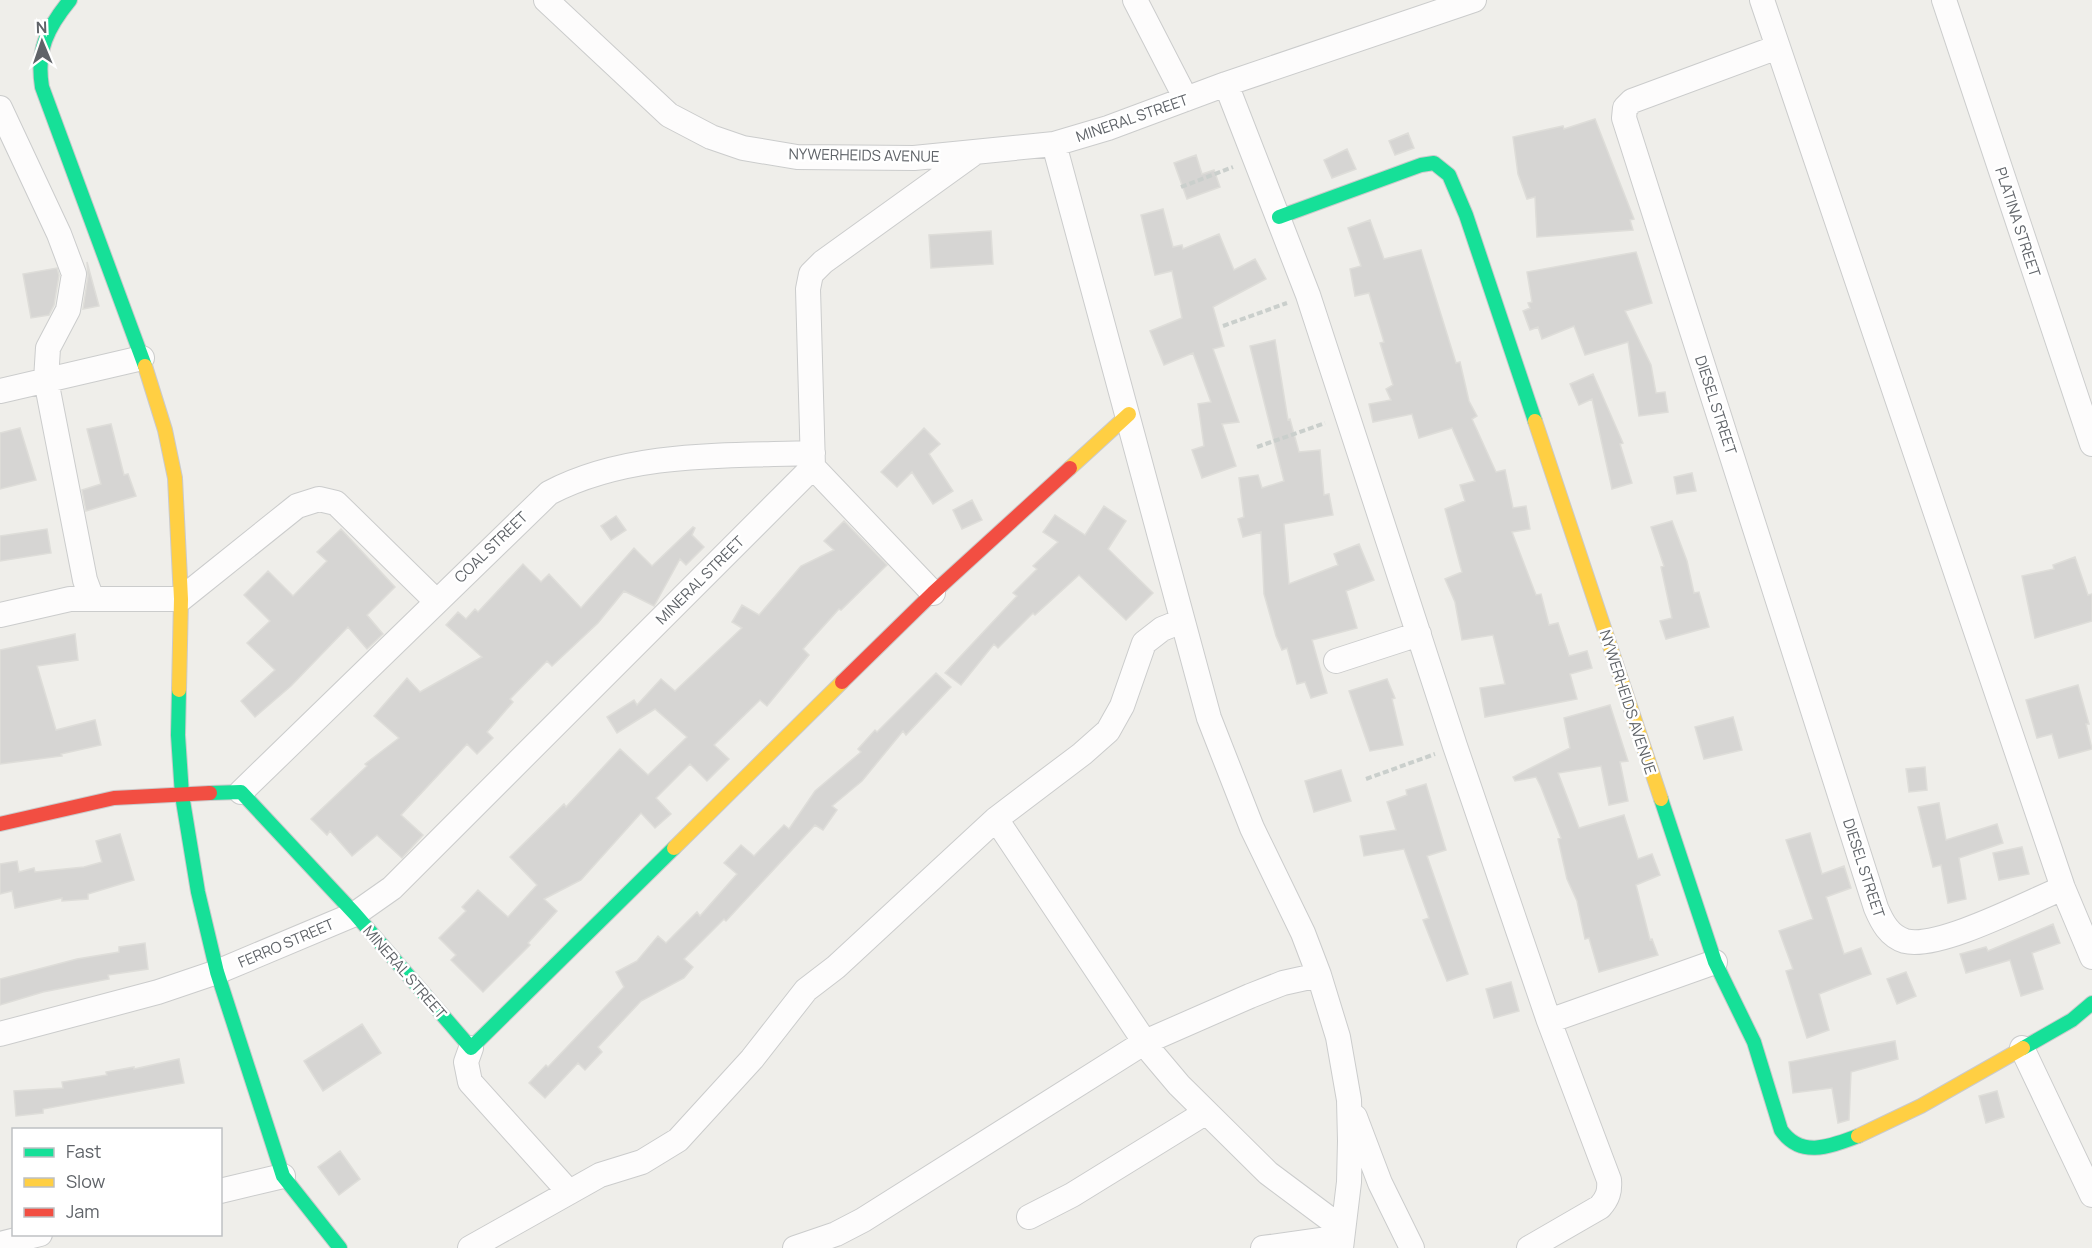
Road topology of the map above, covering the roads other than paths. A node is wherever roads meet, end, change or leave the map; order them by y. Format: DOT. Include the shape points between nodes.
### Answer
graph roads {
  1 [pos="70,0"];
  2 [pos="546,0"];
  3 [pos="1135,0"];
  4 [pos="1474,0"];
  5 [pos="1762,0"];
  6 [pos="1944,0"];
  7 [pos="1778,47"];
  8 [pos="1226,84"];
  9 [pos="1186,99"];
  10 [pos="0,108"];
  11 [pos="1054,144"];
  12 [pos="973,154"];
  13 [pos="1279,217"];
  14 [pos="142,358"];
  15 [pos="46,380"];
  16 [pos="0,391"];
  17 [pos="1129,414"];
  18 [pos="2092,444"];
  19 [pos="813,460"];
  20 [pos="933,593"];
  21 [pos="92,599"];
  22 [pos="436,601"];
  23 [pos="181,608"];
  24 [pos="0,615"];
  25 [pos="1182,621"];
  26 [pos="1419,634"];
  27 [pos="1336,661"];
  28 [pos="241,792"];
  29 [pos="182,795"];
  30 [pos="996,819"];
  31 [pos="0,824"];
  32 [pos="2063,888"];
  33 [pos="355,914"];
  34 [pos="2092,957"];
  35 [pos="1715,962"];
  36 [pos="217,972"];
  37 [pos="1319,975"];
  38 [pos="2092,1003"];
  39 [pos="1549,1021"];
  40 [pos="0,1034"];
  41 [pos="1144,1042"];
  42 [pos="471,1048"];
  43 [pos="2022,1048"];
  44 [pos="1349,1100"];
  45 [pos="1205,1113"];
  46 [pos="283,1176"];
  47 [pos="222,1191"];
  48 [pos="570,1192"];
  49 [pos="2092,1195"];
  50 [pos="1029,1217"];
  51 [pos="32,1236"];
  52 [pos="1342,1238"];
  53 [pos="0,1244"];
  54 [pos="340,1248"];
  55 [pos="470,1248"];
  56 [pos="795,1248"];
  57 [pos="1263,1248"];
  58 [pos="1412,1248"];
  59 [pos="1529,1248"];
  1 -- 14 [label="street" via="41,41 38,69"];
  2 -- 12 [label="street, NYWERHEIDS AVENUE" via="660,107 711,137 742,148 798,157"];
  3 -- 9 [label="street"];
  4 -- 8 [label="street, MINERAL STREET"];
  5 -- 7 [label="street"];
  6 -- 18 [label="street, PLATINA STREET"];
  7 -- 32 [label="street"];
  7 -- 32 [label="street, DIESEL STREET" via="1632,101 1625,108 1624,118 1876,908 1888,931 1904,940 1921,942 1946,937"];
  8 -- 9 [label="street, MINERAL STREET"];
  8 -- 13 [label="street"];
  9 -- 11 [label="street, MINERAL STREET"];
  10 -- 15 [label="street" via="74,274 68,310 48,348"];
  11 -- 12 [label="street, NYWERHEIDS AVENUE"];
  11 -- 17 [label="street"];
  12 -- 19 [label="street" via="823,262 812,274 808,289"];
  13 -- 26 [label="street" via="1349,414"];
  13 -- 35 [label="street, NYWERHEIDS AVENUE" via="1421,165 1434,163 1449,175 1470,226"];
  14 -- 15 [label="street"];
  14 -- 23 [label="street" via="165,430 175,478"];
  15 -- 16 [label="street"];
  15 -- 21 [label="street"];
  17 -- 20 [label="street"];
  17 -- 25 [label="street"];
  19 -- 20 [label="street"];
  19 -- 22 [label="street, COAL STREET" via="676,459 573,480 537,502"];
  19 -- 33 [label="street, MINERAL STREET" via="392,888"];
  20 -- 42 [label="street"];
  21 -- 23 [label="street"];
  21 -- 24 [label="street" via="60,600"];
  22 -- 23 [label="street" via="336,503 319,499 297,506"];
  22 -- 28 [label="street, COAL STREET"];
  23 -- 29 [label="street" via="178,735"];
  25 -- 30 [label="street" via="1162,629 1144,643 1122,706 1108,731"];
  25 -- 37 [label="street" via="1222,755"];
  26 -- 27 [label="street"];
  26 -- 39 [label="street"];
  28 -- 29 [label="street"];
  28 -- 33 [label="street, FERRO STREET"];
  29 -- 31 [label="street" via="114,798"];
  29 -- 36 [label="street" via="198,892"];
  30 -- 41 [label="street"];
  30 -- 48 [label="street" via="806,990 752,1059 678,1140 642,1162 600,1175"];
  32 -- 34 [label="street"];
  33 -- 36 [label="street, FERRO STREET"];
  33 -- 42 [label="street, MINERAL STREET"];
  35 -- 39 [label="street"];
  35 -- 43 [label="street, NYWERHEIDS AVENUE" via="1754,1042 1782,1130 1787,1139 1802,1148 1824,1148 1865,1134"];
  36 -- 40 [label="street, FERRO STREET"];
  36 -- 46 [label="street"];
  37 -- 41 [label="street" via="1272,987"];
  37 -- 44 [label="street" via="1338,1037"];
  38 -- 43 [label="street, NYWERHEIDS AVENUE" via="2072,1020"];
  39 -- 59 [label="street" via="1605,1167 1610,1190 1600,1207"];
  41 -- 45 [label="street"];
  41 -- 56 [label="street" via="863,1220"];
  42 -- 48 [label="street" via="466,1062 470,1082"];
  43 -- 49 [label="street"];
  44 -- 52 [label="street" via="1349,1182"];
  44 -- 58 [label="street" via="1380,1183"];
  45 -- 50 [label="street"];
  45 -- 52 [label="street"];
  46 -- 47 [label="street"];
  46 -- 54 [label="street"];
  48 -- 55 [label="street"];
  51 -- 53 [label="street"];
  52 -- 57 [label="street"];
}
